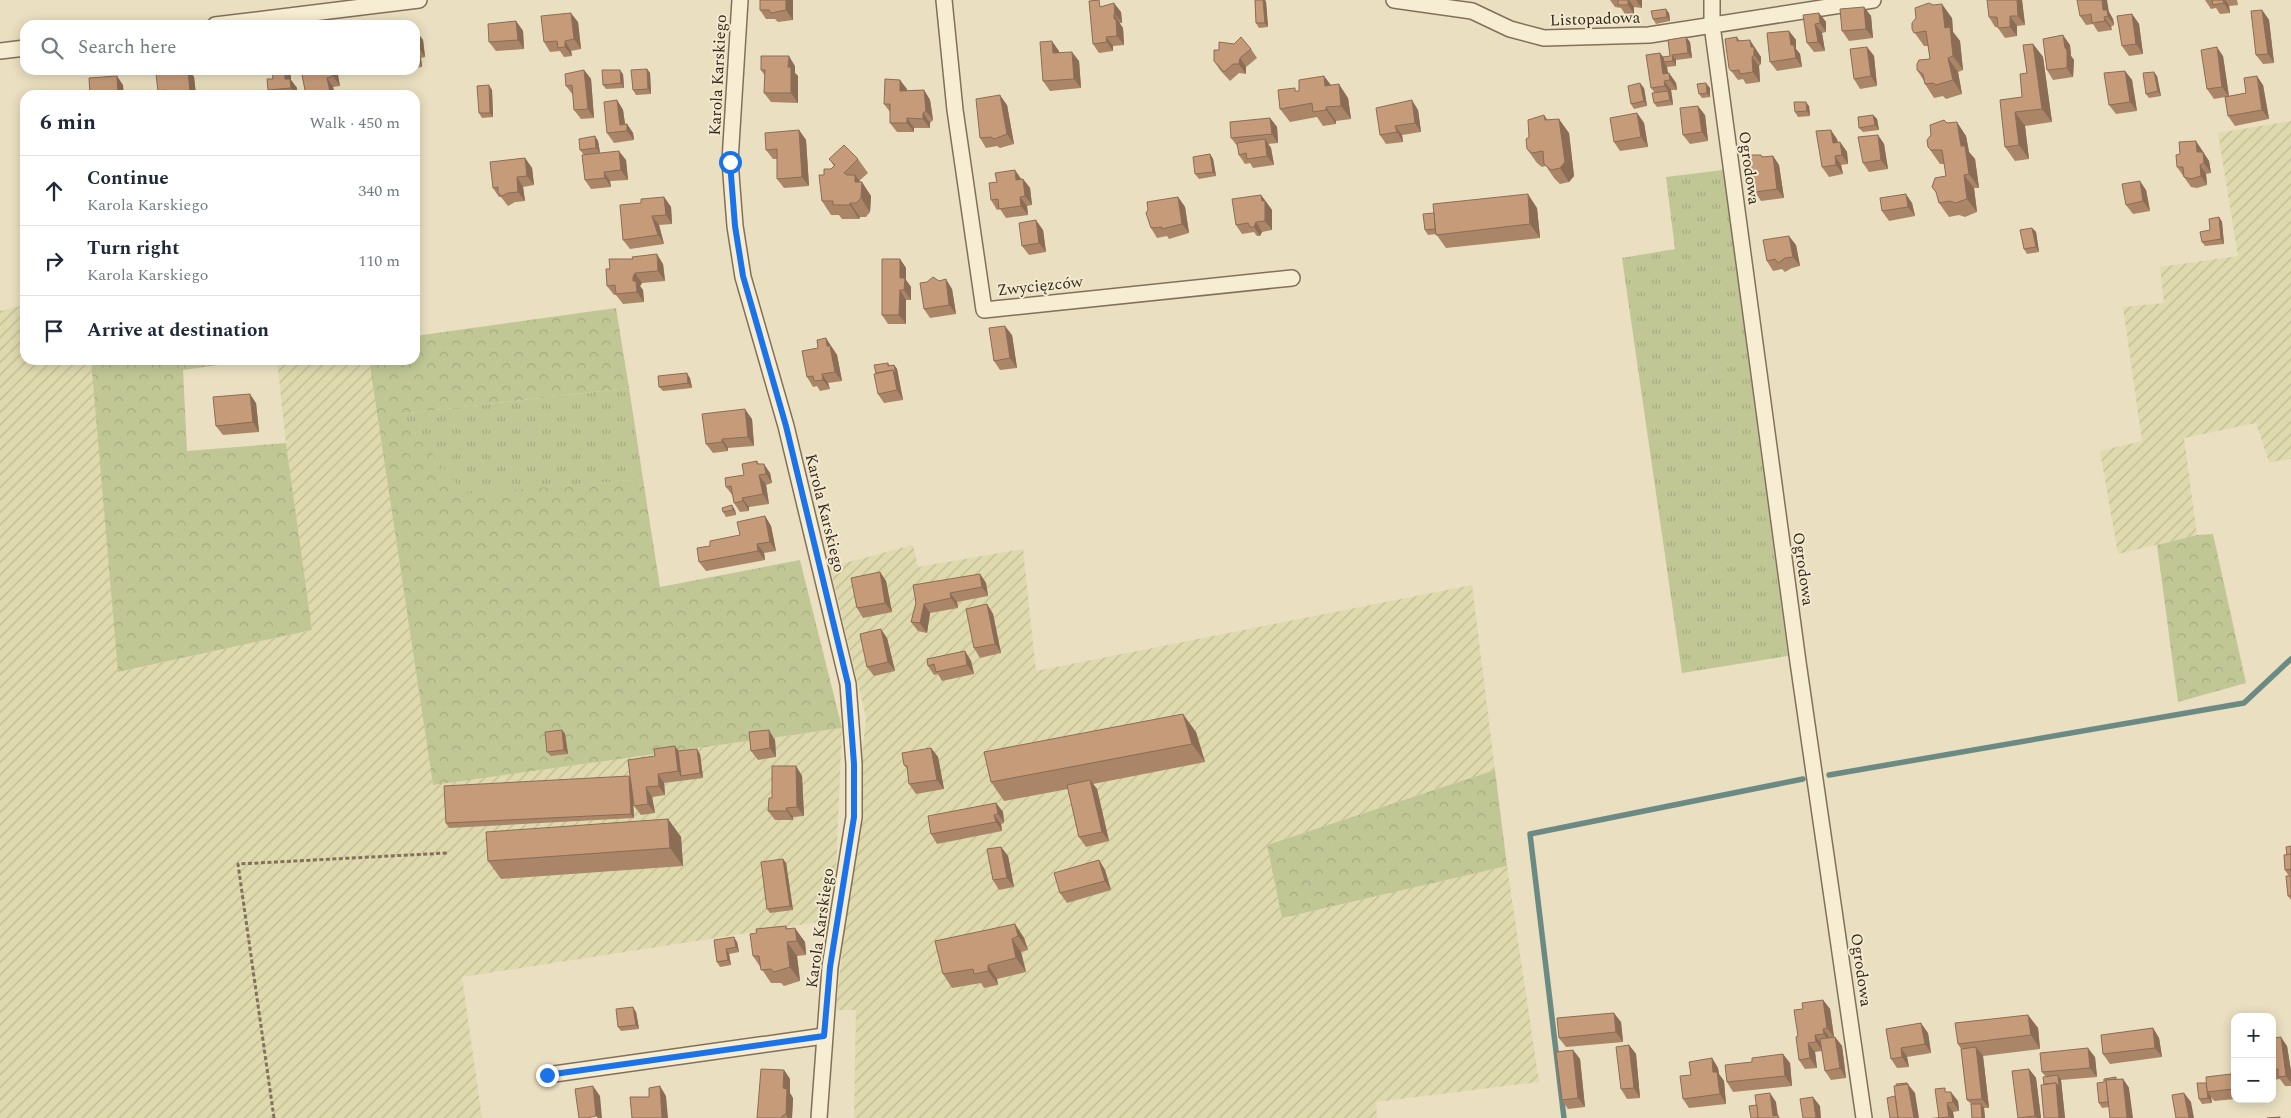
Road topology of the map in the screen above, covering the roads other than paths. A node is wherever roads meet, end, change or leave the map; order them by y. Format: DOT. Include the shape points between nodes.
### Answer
graph roads {
  1 [pos="419,0"];
  2 [pos="740,0"];
  3 [pos="944,0"];
  4 [pos="1394,0"];
  5 [pos="1712,0"];
  6 [pos="1873,0"];
  7 [pos="256,20"];
  8 [pos="1712,25"];
  9 [pos="20,49"];
  10 [pos="0,51"];
  11 [pos="1292,278"];
  12 [pos="824,1036"];
  13 [pos="547,1075"];
  14 [pos="819,1118"];
  15 [pos="1864,1118"];
  1 -- 7 [label="street"];
  2 -- 12 [label="street, Karola Karskiego" via="730,162 735,226 743,276 786,426 848,684 852,725 854,817 830,967"];
  3 -- 11 [label="street, Zwycięzców" via="955,110 984,310"];
  4 -- 8 [label="street, Listopadowa" via="1472,11 1510,29 1544,38 1649,35"];
  5 -- 8 [label="street, Ogrodowa"];
  6 -- 8 [label="street, Listopadowa"];
  8 -- 15 [label="street, Ogrodowa"];
  9 -- 10 [label="street"];
  12 -- 13 [label="street"];
  12 -- 14 [label="street, Karola Karskiego"];
}
